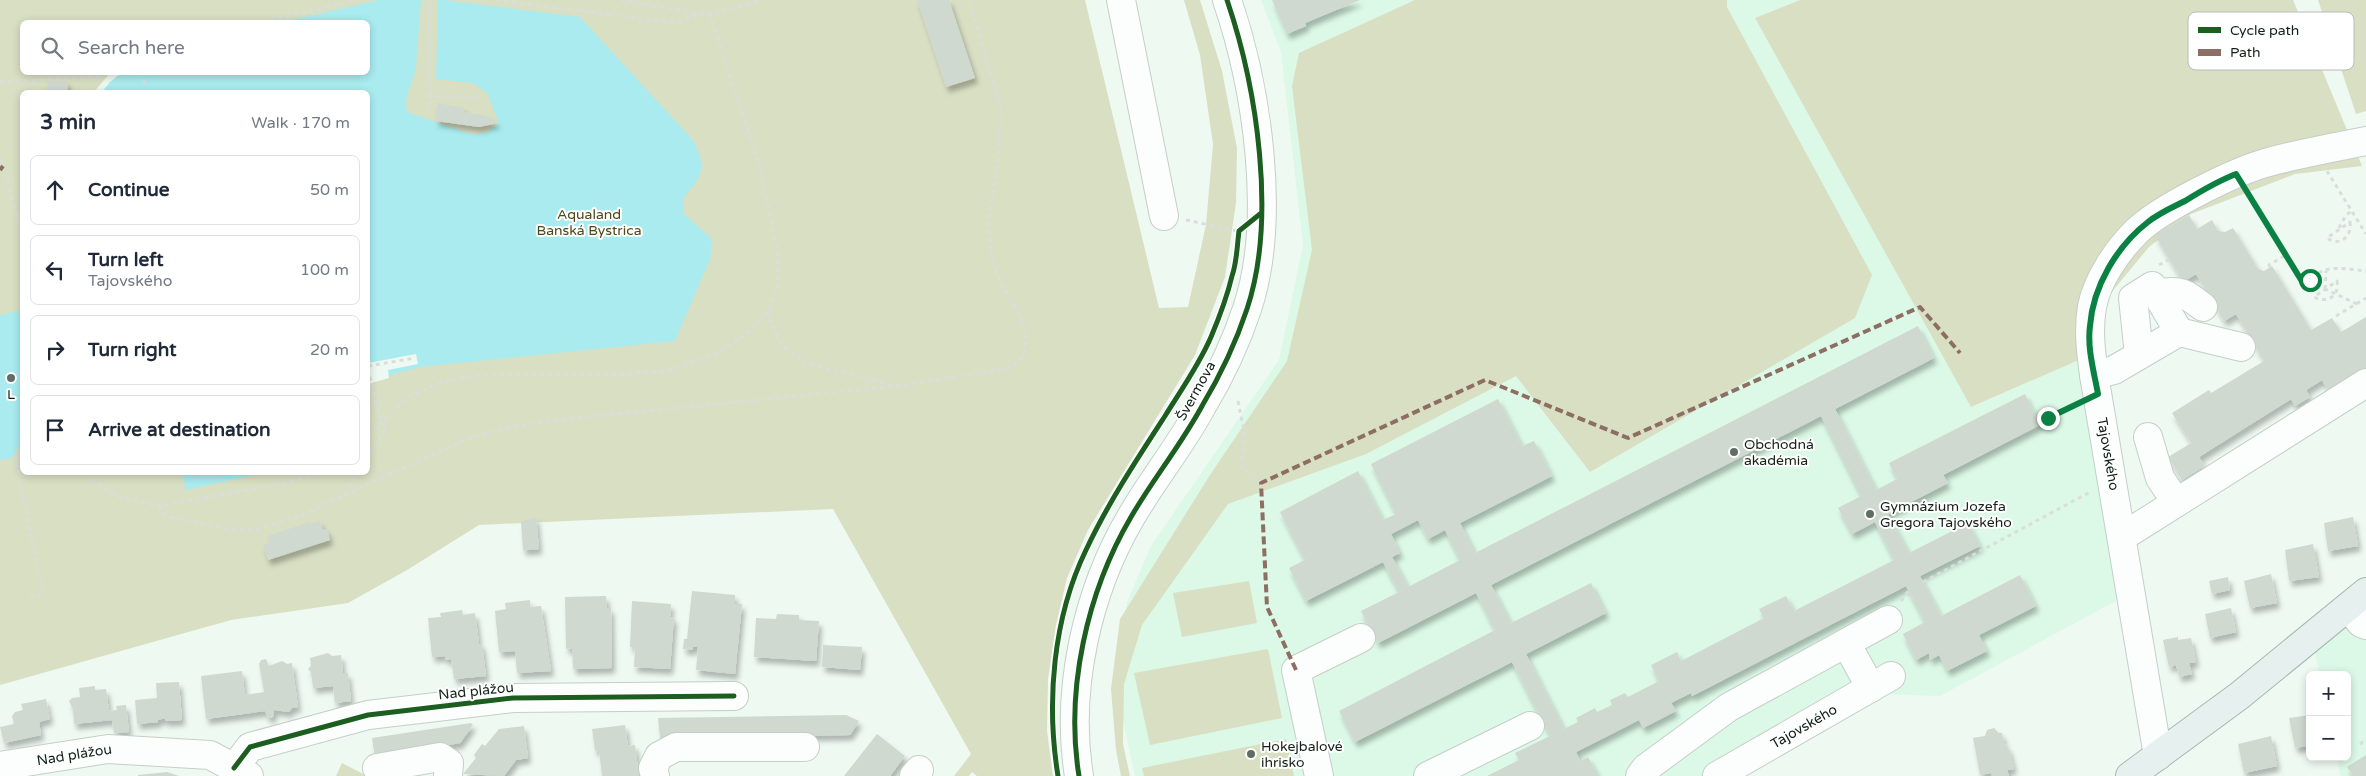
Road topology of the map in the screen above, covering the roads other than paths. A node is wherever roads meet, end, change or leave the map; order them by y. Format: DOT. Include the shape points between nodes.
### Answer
graph roads {
  1 [pos="1121,0"];
  2 [pos="1227,0"];
  3 [pos="2366,141"];
  4 [pos="1164,216"];
  5 [pos="2157,294"];
  6 [pos="2203,307"];
  7 [pos="2179,332"];
  8 [pos="2241,347"];
  9 [pos="2139,355"];
  10 [pos="2366,383"];
  11 [pos="2096,384"];
  12 [pos="2148,437"];
  13 [pos="2176,502"];
  14 [pos="2122,537"];
  15 [pos="2360,608"];
  16 [pos="1888,620"];
  17 [pos="1361,638"];
  18 [pos="1846,643"];
  19 [pos="734,696"];
  20 [pos="1530,726"];
  21 [pos="805,747"];
  22 [pos="2158,756"];
  23 [pos="453,765"];
  24 [pos="0,766"];
  25 [pos="377,768"];
  26 [pos="242,772"];
  27 [pos="655,776"];
  28 [pos="1079,776"];
  29 [pos="1319,776"];
  30 [pos="1428,776"];
  31 [pos="1640,776"];
  32 [pos="1717,776"];
  33 [pos="2130,776"];
  1 -- 4 [label="street"];
  2 -- 28 [label="street, Švermova" via="1248,83 1258,142 1260,214 1256,272 1240,328 1202,406 1130,518 1097,596 1084,638 1077,684 1075,729"];
  3 -- 11 [label="street, Tajovského" via="2261,164 2204,190 2150,220 2136,232 2102,281 2093,305 2089,328"];
  5 -- 6 [label="street" via="2184,292"];
  5 -- 7 [label="street"];
  5 -- 9 [label="street" via="2152,286 2133,298"];
  7 -- 8 [label="street"];
  7 -- 9 [label="street"];
  9 -- 11 [label="street"];
  10 -- 13 [label="street"];
  11 -- 14 [label="street, Tajovského"];
  12 -- 13 [label="street" via="2160,478"];
  13 -- 14 [label="street"];
  14 -- 22 [label="street, Tajovského"];
  15 -- 22 [label="main road"];
  16 -- 18 [label="street"];
  17 -- 29 [label="street" via="1296,670"];
  18 -- 31 [label="street" via="1729,707"];
  18 -- 32 [label="street, Tajovského" via="1881,682"];
  19 -- 26 [label="street, Nad plážou" via="514,698 368,715 250,747"];
  20 -- 30 [label="street"];
  21 -- 27 [label="street" via="676,747 658,756"];
  22 -- 33 [label="main road"];
  23 -- 25 [label="street" via="440,757"];
  24 -- 26 [label="street, Nad plážou" via="108,749 210,755"];
}
